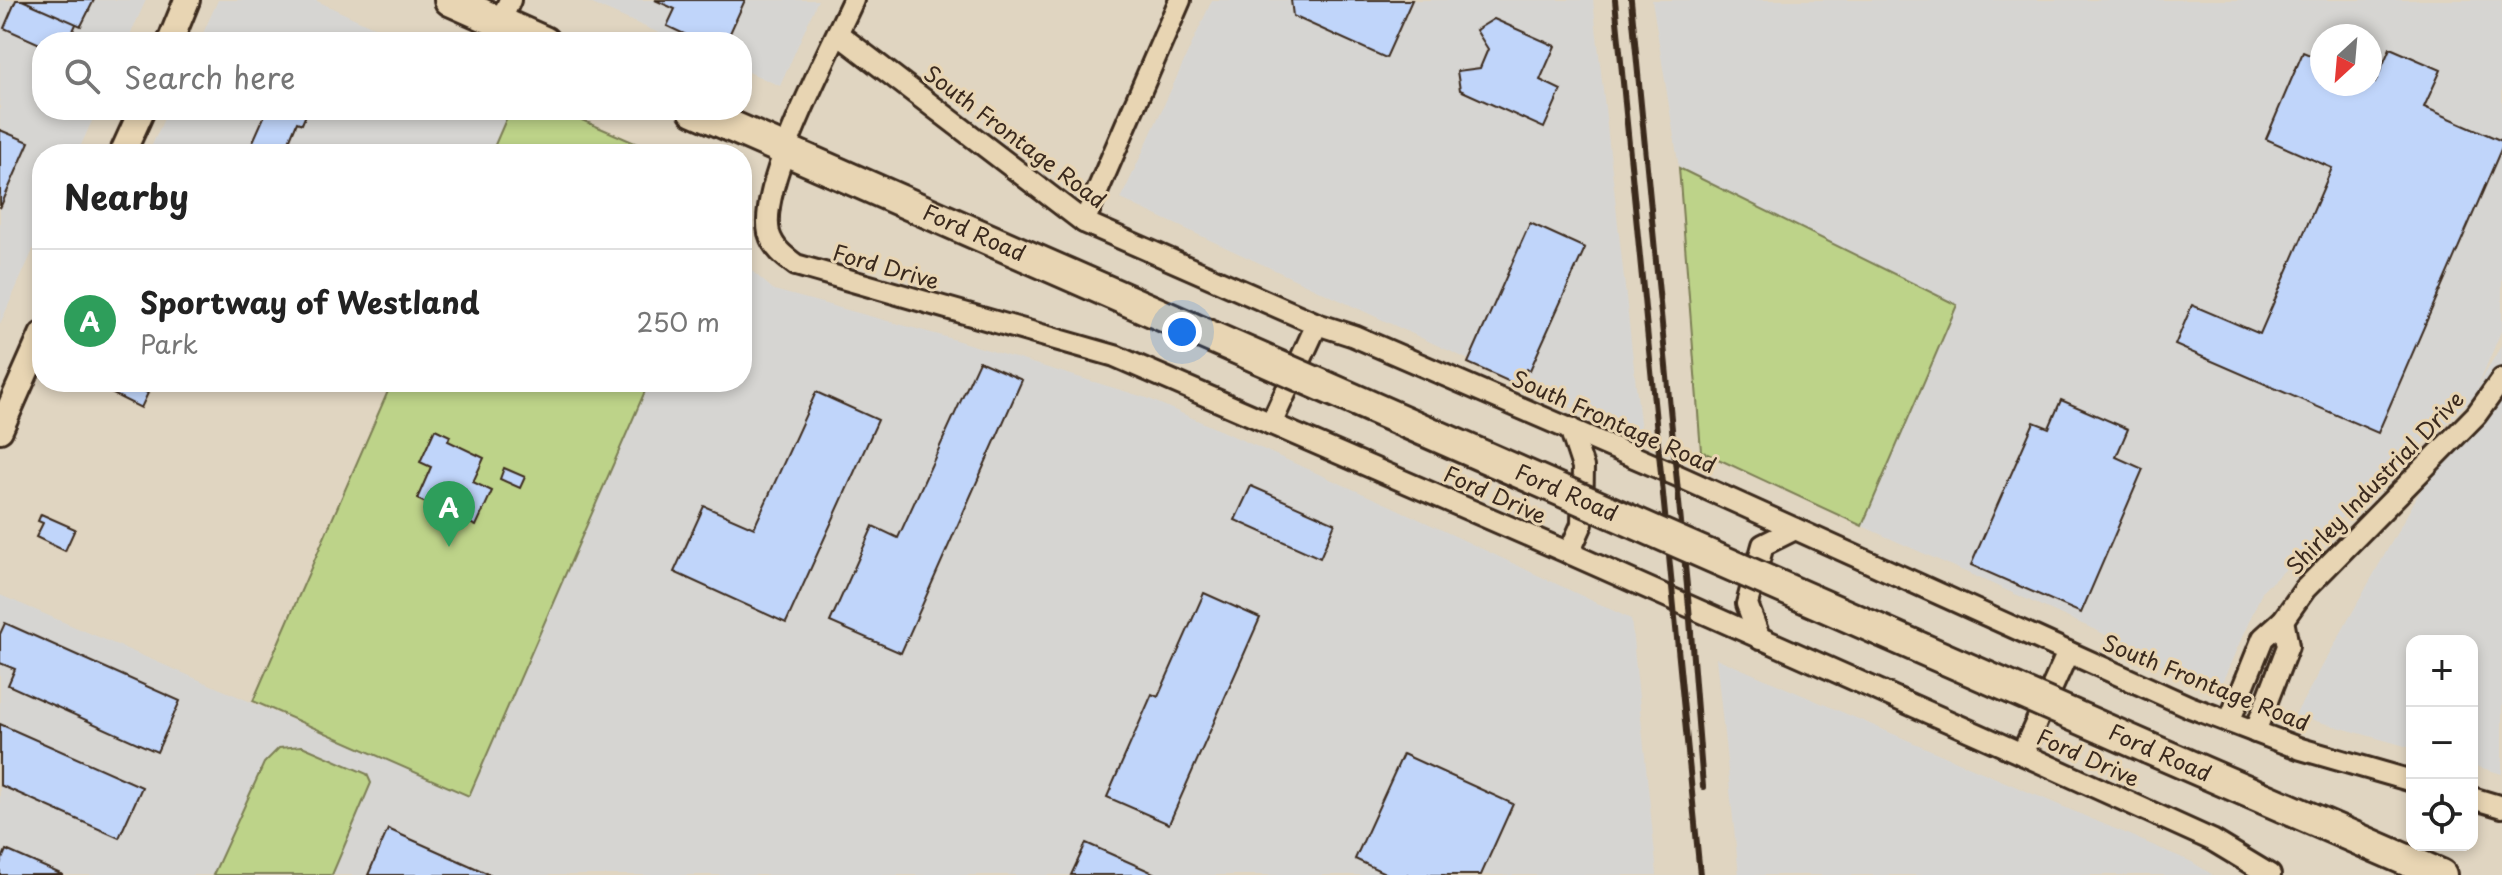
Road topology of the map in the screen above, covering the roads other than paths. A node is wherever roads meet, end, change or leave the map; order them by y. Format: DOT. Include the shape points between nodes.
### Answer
graph roads {
  1 [pos="187,0"];
  2 [pos="450,0"];
  3 [pos="853,0"];
  4 [pos="1180,0"];
  5 [pos="505,11"];
  6 [pos="174,32"];
  7 [pos="531,32"];
  8 [pos="838,34"];
  9 [pos="137,120"];
  10 [pos="716,120"];
  11 [pos="127,144"];
  12 [pos="784,151"];
  13 [pos="1084,222"];
  14 [pos="1317,324"];
  15 [pos="32,358"];
  16 [pos="2502,379"];
  17 [pos="1271,424"];
  18 [pos="1570,428"];
  19 [pos="0,430"];
  20 [pos="1795,529"];
  21 [pos="1569,553"];
  22 [pos="2283,620"];
  23 [pos="1760,639"];
  24 [pos="2068,652"];
  25 [pos="2229,722"];
  26 [pos="2255,732"];
  27 [pos="2022,754"];
  28 [pos="2406,779"];
  29 [pos="2478,800"];
  30 [pos="2502,807"];
  31 [pos="2270,875"];
  32 [pos="2441,875"];
  1 -- 6 [label="street"];
  2 -- 5 [label="main road"];
  3 -- 8 [label="street, Ford Drive"];
  4 -- 13 [label="street"];
  5 -- 7 [label="main road"];
  8 -- 12 [label="street, Ford Drive"];
  8 -- 13 [label="street, South Frontage Road"];
  9 -- 11 [label="street"];
  10 -- 12 [label="main road, Ford Road"];
  12 -- 17 [label="street, Ford Drive" via="768,228 776,248 796,265 1115,356"];
  12 -- 32 [label="main road, Ford Road, bridge"];
  13 -- 14 [label="street, South Frontage Road"];
  14 -- 17 [label="street"];
  14 -- 18 [label="street, South Frontage Road"];
  15 -- 19 [label="street"];
  16 -- 22 [label="street, Shirley Industrial Drive" via="2476,415 2305,589"];
  17 -- 21 [label="street, Ford Drive"];
  18 -- 20 [label="street, South Frontage Road"];
  18 -- 21 [label="street" via="1583,467 1582,524"];
  20 -- 23 [label="street" via="1763,545 1747,604"];
  20 -- 24 [label="street, South Frontage Road"];
  21 -- 23 [label="street, Ford Drive"];
  22 -- 25 [label="street, Shirley Industrial Drive" via="2263,638"];
  22 -- 26 [label="street" via="2288,646"];
  23 -- 27 [label="street, Ford Drive"];
  24 -- 25 [label="street, South Frontage Road"];
  24 -- 27 [label="street"];
  25 -- 26 [label="street, South Frontage Road"];
  26 -- 28 [label="street, South Frontage Road"];
  27 -- 31 [label="street, Ford Drive" via="2212,840"];
  29 -- 30 [label="street"];
}
